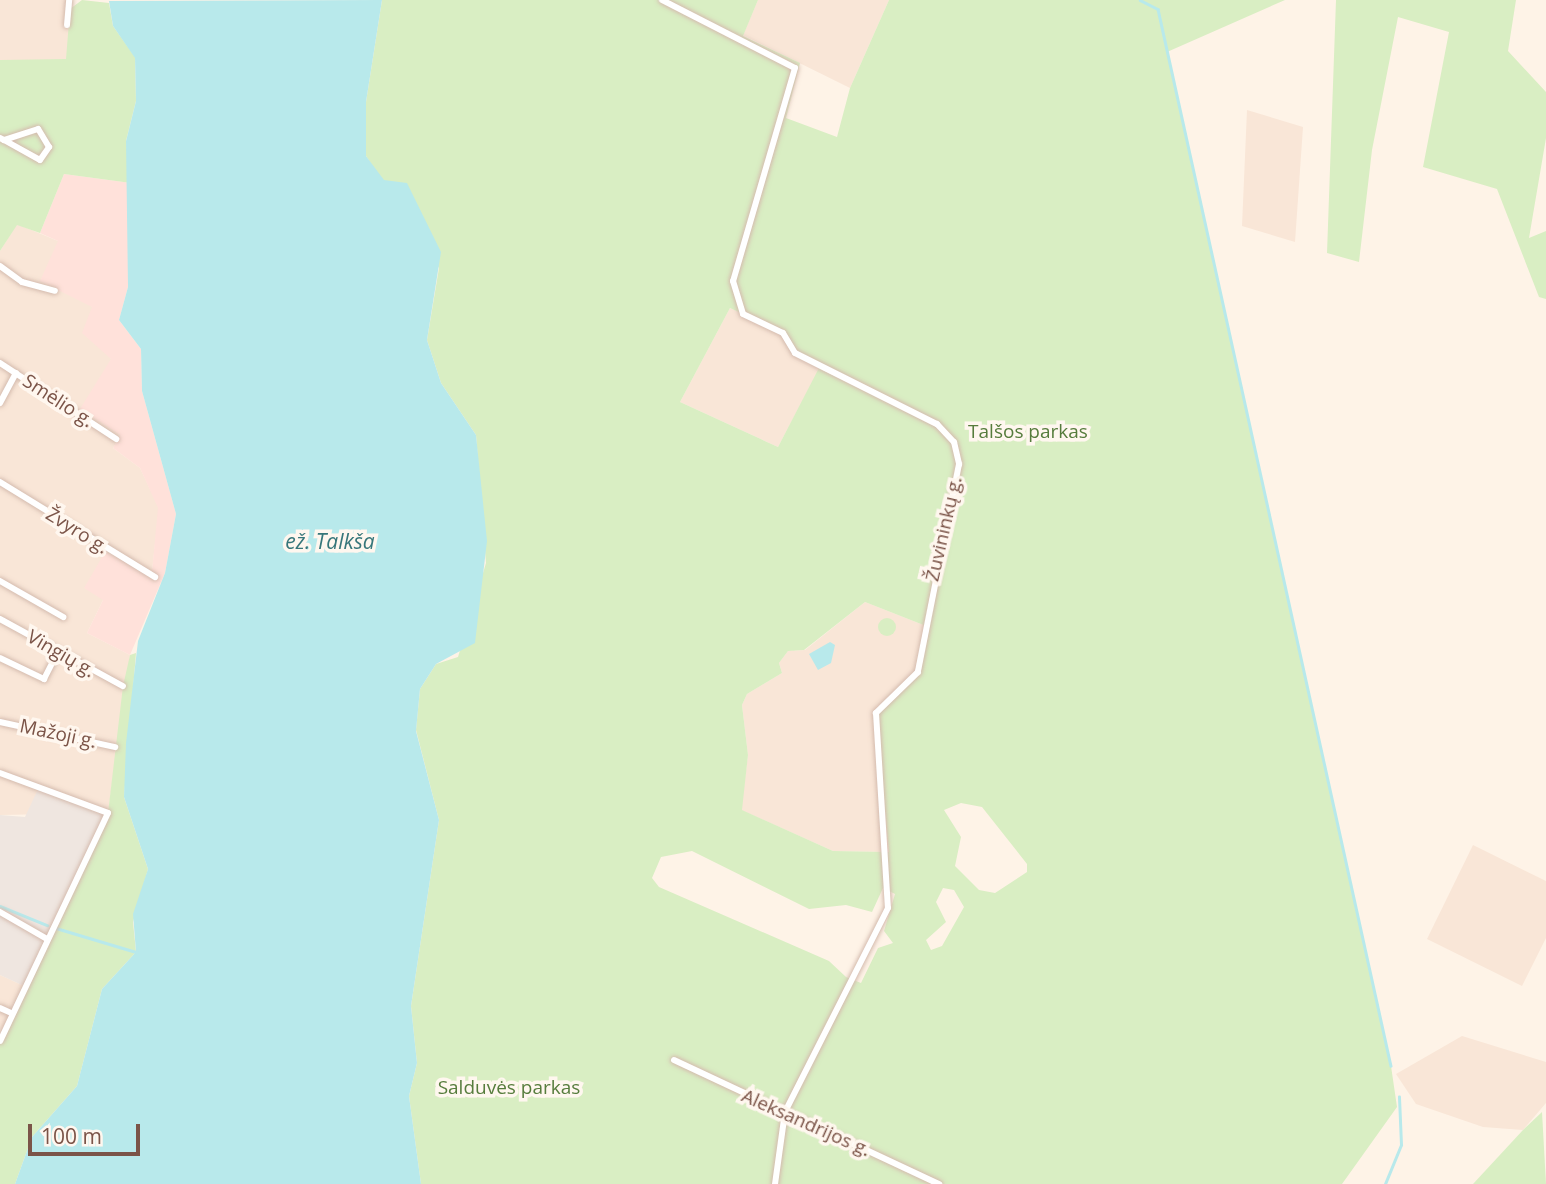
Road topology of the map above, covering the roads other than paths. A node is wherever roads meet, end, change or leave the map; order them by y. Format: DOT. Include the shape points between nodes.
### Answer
graph roads {
  1 [pos="69,0"];
  2 [pos="662,0"];
  3 [pos="67,25"];
  4 [pos="2,139"];
  5 [pos="0,266"];
  6 [pos="55,291"];
  7 [pos="0,363"];
  8 [pos="16,373"];
  9 [pos="0,403"];
  10 [pos="116,439"];
  11 [pos="0,482"];
  12 [pos="155,577"];
  13 [pos="0,581"];
  14 [pos="63,617"];
  15 [pos="1,623"];
  16 [pos="58,652"];
  17 [pos="0,658"];
  18 [pos="123,686"];
  19 [pos="0,722"];
  20 [pos="115,747"];
  21 [pos="0,773"];
  22 [pos="0,912"];
  23 [pos="47,939"];
  24 [pos="0,1008"];
  25 [pos="12,1013"];
  26 [pos="0,1041"];
  27 [pos="674,1060"];
  28 [pos="785,1112"];
  29 [pos="775,1184"];
  30 [pos="939,1184"];
  1 -- 3 [label="street"];
  2 -- 28 [label="street, Žuvininkų g." via="795,68 733,281 743,314 783,333 795,354 937,424 954,442 959,464 918,672 876,713 888,908"];
  4 -- 4 [label="street" via="40,160 49,147 38,129"];
  5 -- 6 [label="street" via="22,282"];
  7 -- 8 [label="street, Smėlio g."];
  8 -- 9 [label="street"];
  8 -- 10 [label="street, Smėlio g."];
  11 -- 12 [label="street, Žvyro g."];
  13 -- 14 [label="street"];
  15 -- 16 [label="street, Vingių g."];
  16 -- 17 [label="street" via="44,679"];
  16 -- 18 [label="street, Vingių g."];
  19 -- 20 [label="street, Mažoji g."];
  21 -- 23 [label="street" via="108,813"];
  22 -- 23 [label="street"];
  23 -- 25 [label="street"];
  24 -- 25 [label="street"];
  25 -- 26 [label="street"];
  27 -- 28 [label="street, Aleksandrijos g."];
  28 -- 29 [label="street, Žuvininkų g."];
  28 -- 30 [label="street, Aleksandrijos g."];
}
